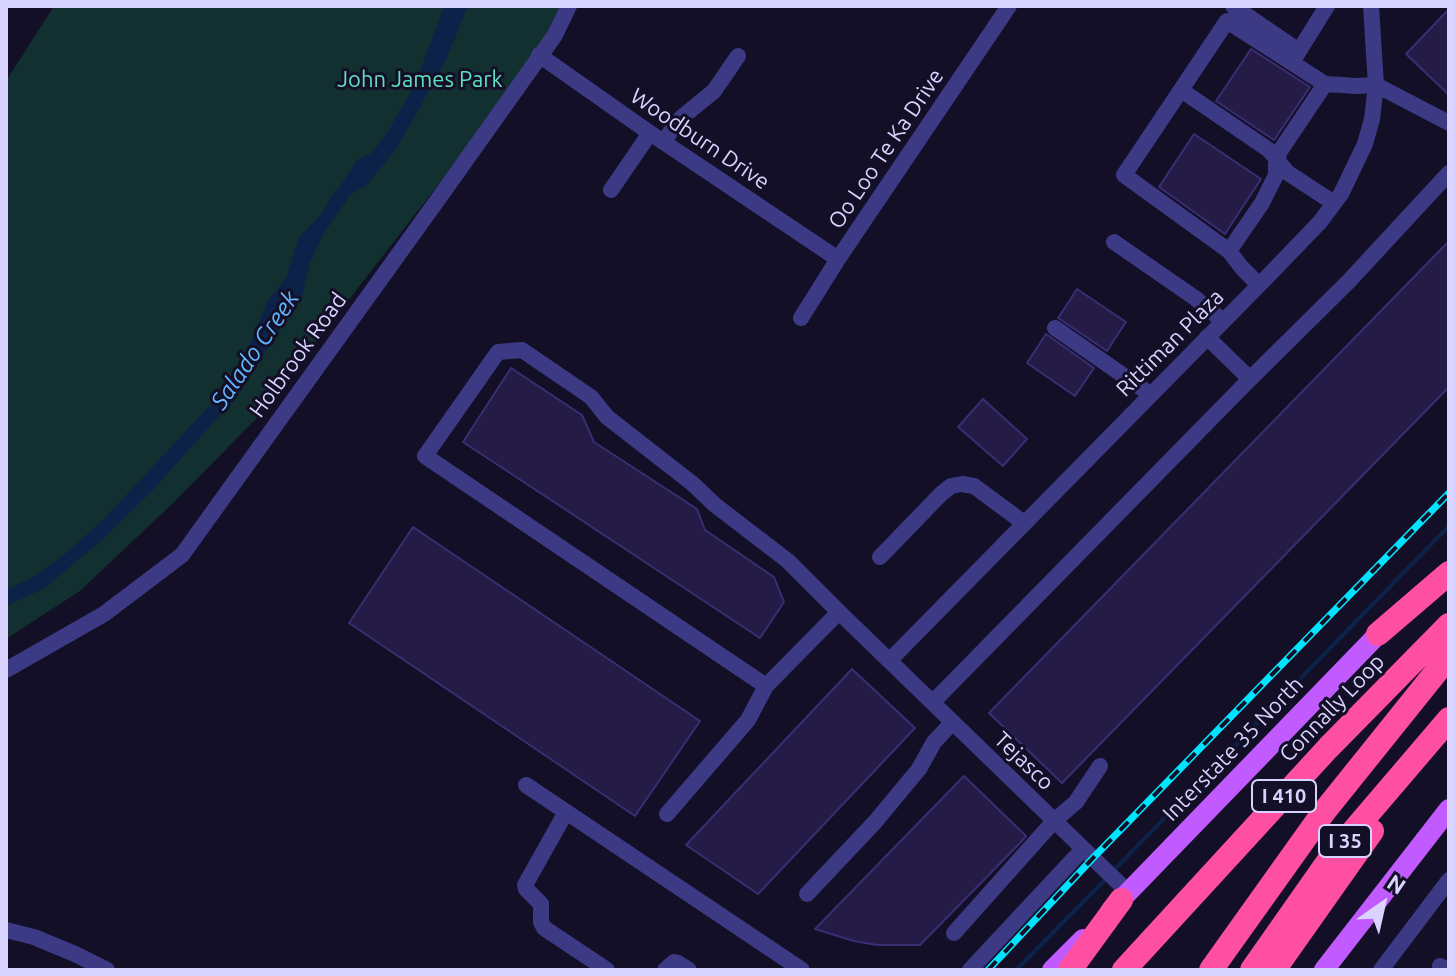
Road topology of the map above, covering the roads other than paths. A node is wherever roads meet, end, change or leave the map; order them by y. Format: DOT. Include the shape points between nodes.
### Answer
graph roads {
  1 [pos="569,6"];
  2 [pos="1009,6"];
  3 [pos="1233,6"];
  4 [pos="1327,6"];
  5 [pos="1371,6"];
  6 [pos="539,55"];
  7 [pos="738,56"];
  8 [pos="1295,57"];
  9 [pos="1325,84"];
  10 [pos="1376,85"];
  11 [pos="1181,90"];
  12 [pos="1449,123"];
  13 [pos="657,138"];
  14 [pos="1277,161"];
  15 [pos="1449,173"];
  16 [pos="611,190"];
  17 [pos="1334,203"];
  18 [pos="1114,242"];
  19 [pos="1229,251"];
  20 [pos="838,259"];
  21 [pos="1259,285"];
  22 [pos="801,318"];
  23 [pos="1223,321"];
  24 [pos="1055,328"];
  25 [pos="1207,337"];
  26 [pos="1250,379"];
  27 [pos="1150,394"];
  28 [pos="1024,523"];
  29 [pos="880,557"];
  30 [pos="1449,561"];
  31 [pos="1449,573"];
  32 [pos="839,612"];
  33 [pos="1449,625"];
  34 [pos="1378,634"];
  35 [pos="1449,656"];
  36 [pos="890,660"];
  37 [pos="6,670"];
  38 [pos="766,686"];
  39 [pos="933,702"];
  40 [pos="1449,721"];
  41 [pos="953,722"];
  42 [pos="1100,766"];
  43 [pos="526,785"];
  44 [pos="1449,809"];
  45 [pos="566,812"];
  46 [pos="667,814"];
  47 [pos="1054,821"];
  48 [pos="1083,849"];
  49 [pos="1449,880"];
  50 [pos="1117,885"];
  51 [pos="807,894"];
  52 [pos="6,930"];
  53 [pos="954,933"];
  54 [pos="799,969"];
  55 [pos="107,970"];
  56 [pos="607,970"];
  57 [pos="665,970"];
  58 [pos="689,970"];
  59 [pos="970,970"];
  60 [pos="1052,970"];
  61 [pos="1070,970"];
  62 [pos="1124,970"];
  63 [pos="1211,970"];
  64 [pos="1252,970"];
  65 [pos="1274,970"];
  66 [pos="1324,970"];
  67 [pos="1381,970"];
  1 -- 6 [label="street, Holbrook Road"];
  2 -- 20 [label="street, Oo Loo Te Ka Drive"];
  3 -- 8 [label="street"];
  4 -- 8 [label="street"];
  5 -- 10 [label="street, Rittiman Plaza"];
  6 -- 13 [label="street, Woodburn Drive"];
  6 -- 37 [label="street, Holbrook Road" via="182,555 104,614"];
  7 -- 13 [label="street" via="714,91"];
  8 -- 9 [label="street"];
  8 -- 11 [label="street" via="1227,21"];
  9 -- 10 [label="street"];
  9 -- 14 [label="street"];
  10 -- 12 [label="street"];
  10 -- 17 [label="street, Rittiman Plaza" via="1365,144"];
  11 -- 14 [label="street" via="1269,150"];
  11 -- 19 [label="street" via="1124,175"];
  13 -- 16 [label="street"];
  13 -- 20 [label="street, Woodburn Drive"];
  14 -- 17 [label="street"];
  14 -- 19 [label="street" via="1262,203"];
  15 -- 26 [label="street"];
  17 -- 21 [label="street, Rittiman Plaza"];
  18 -- 23 [label="street"];
  19 -- 21 [label="street"];
  20 -- 22 [label="street, Oo Loo Te Ka Drive"];
  21 -- 23 [label="street, Rittiman Plaza"];
  23 -- 25 [label="street, Rittiman Plaza"];
  24 -- 27 [label="street"];
  25 -- 26 [label="street"];
  25 -- 27 [label="street, Rittiman Plaza"];
  26 -- 39 [label="street"];
  27 -- 28 [label="street, Rittiman Plaza"];
  28 -- 29 [label="street" via="974,486 951,486"];
  28 -- 36 [label="street, Rittiman Plaza"];
  30 -- 34 [label="main road, Interstate 35 North"];
  31 -- 34 [label="highway"];
  32 -- 36 [label="street, Tejasco"];
  32 -- 38 [label="street"];
  32 -- 38 [label="street, Tejasco" via="788,561 607,417 591,397 522,350 498,352 425,456"];
  33 -- 62 [label="highway, Connally Loop / I 410"];
  34 -- 50 [label="main road, Interstate 35 North"];
  35 -- 63 [label="highway, I 35" via="1323,813"];
  36 -- 39 [label="street, Tejasco"];
  38 -- 46 [label="street" via="748,720"];
  39 -- 41 [label="street, Tejasco"];
  40 -- 64 [label="highway, I 35" via="1332,856"];
  40 -- 65 [label="highway"];
  41 -- 47 [label="street, Tejasco"];
  41 -- 51 [label="street" via="875,822"];
  42 -- 47 [label="street" via="1076,802"];
  43 -- 45 [label="street"];
  44 -- 66 [label="main road"];
  45 -- 54 [label="street"];
  45 -- 56 [label="street" via="526,889 541,904 544,928"];
  47 -- 48 [label="street, Tejasco"];
  47 -- 53 [label="street"];
  48 -- 50 [label="street, Tejasco"];
  48 -- 59 [label="street"];
  49 -- 67 [label="street"];
  50 -- 60 [label="main road, Interstate 35 North"];
  50 -- 61 [label="highway"];
  52 -- 55 [label="street"];
  57 -- 58 [label="street" via="674,962"];
}
